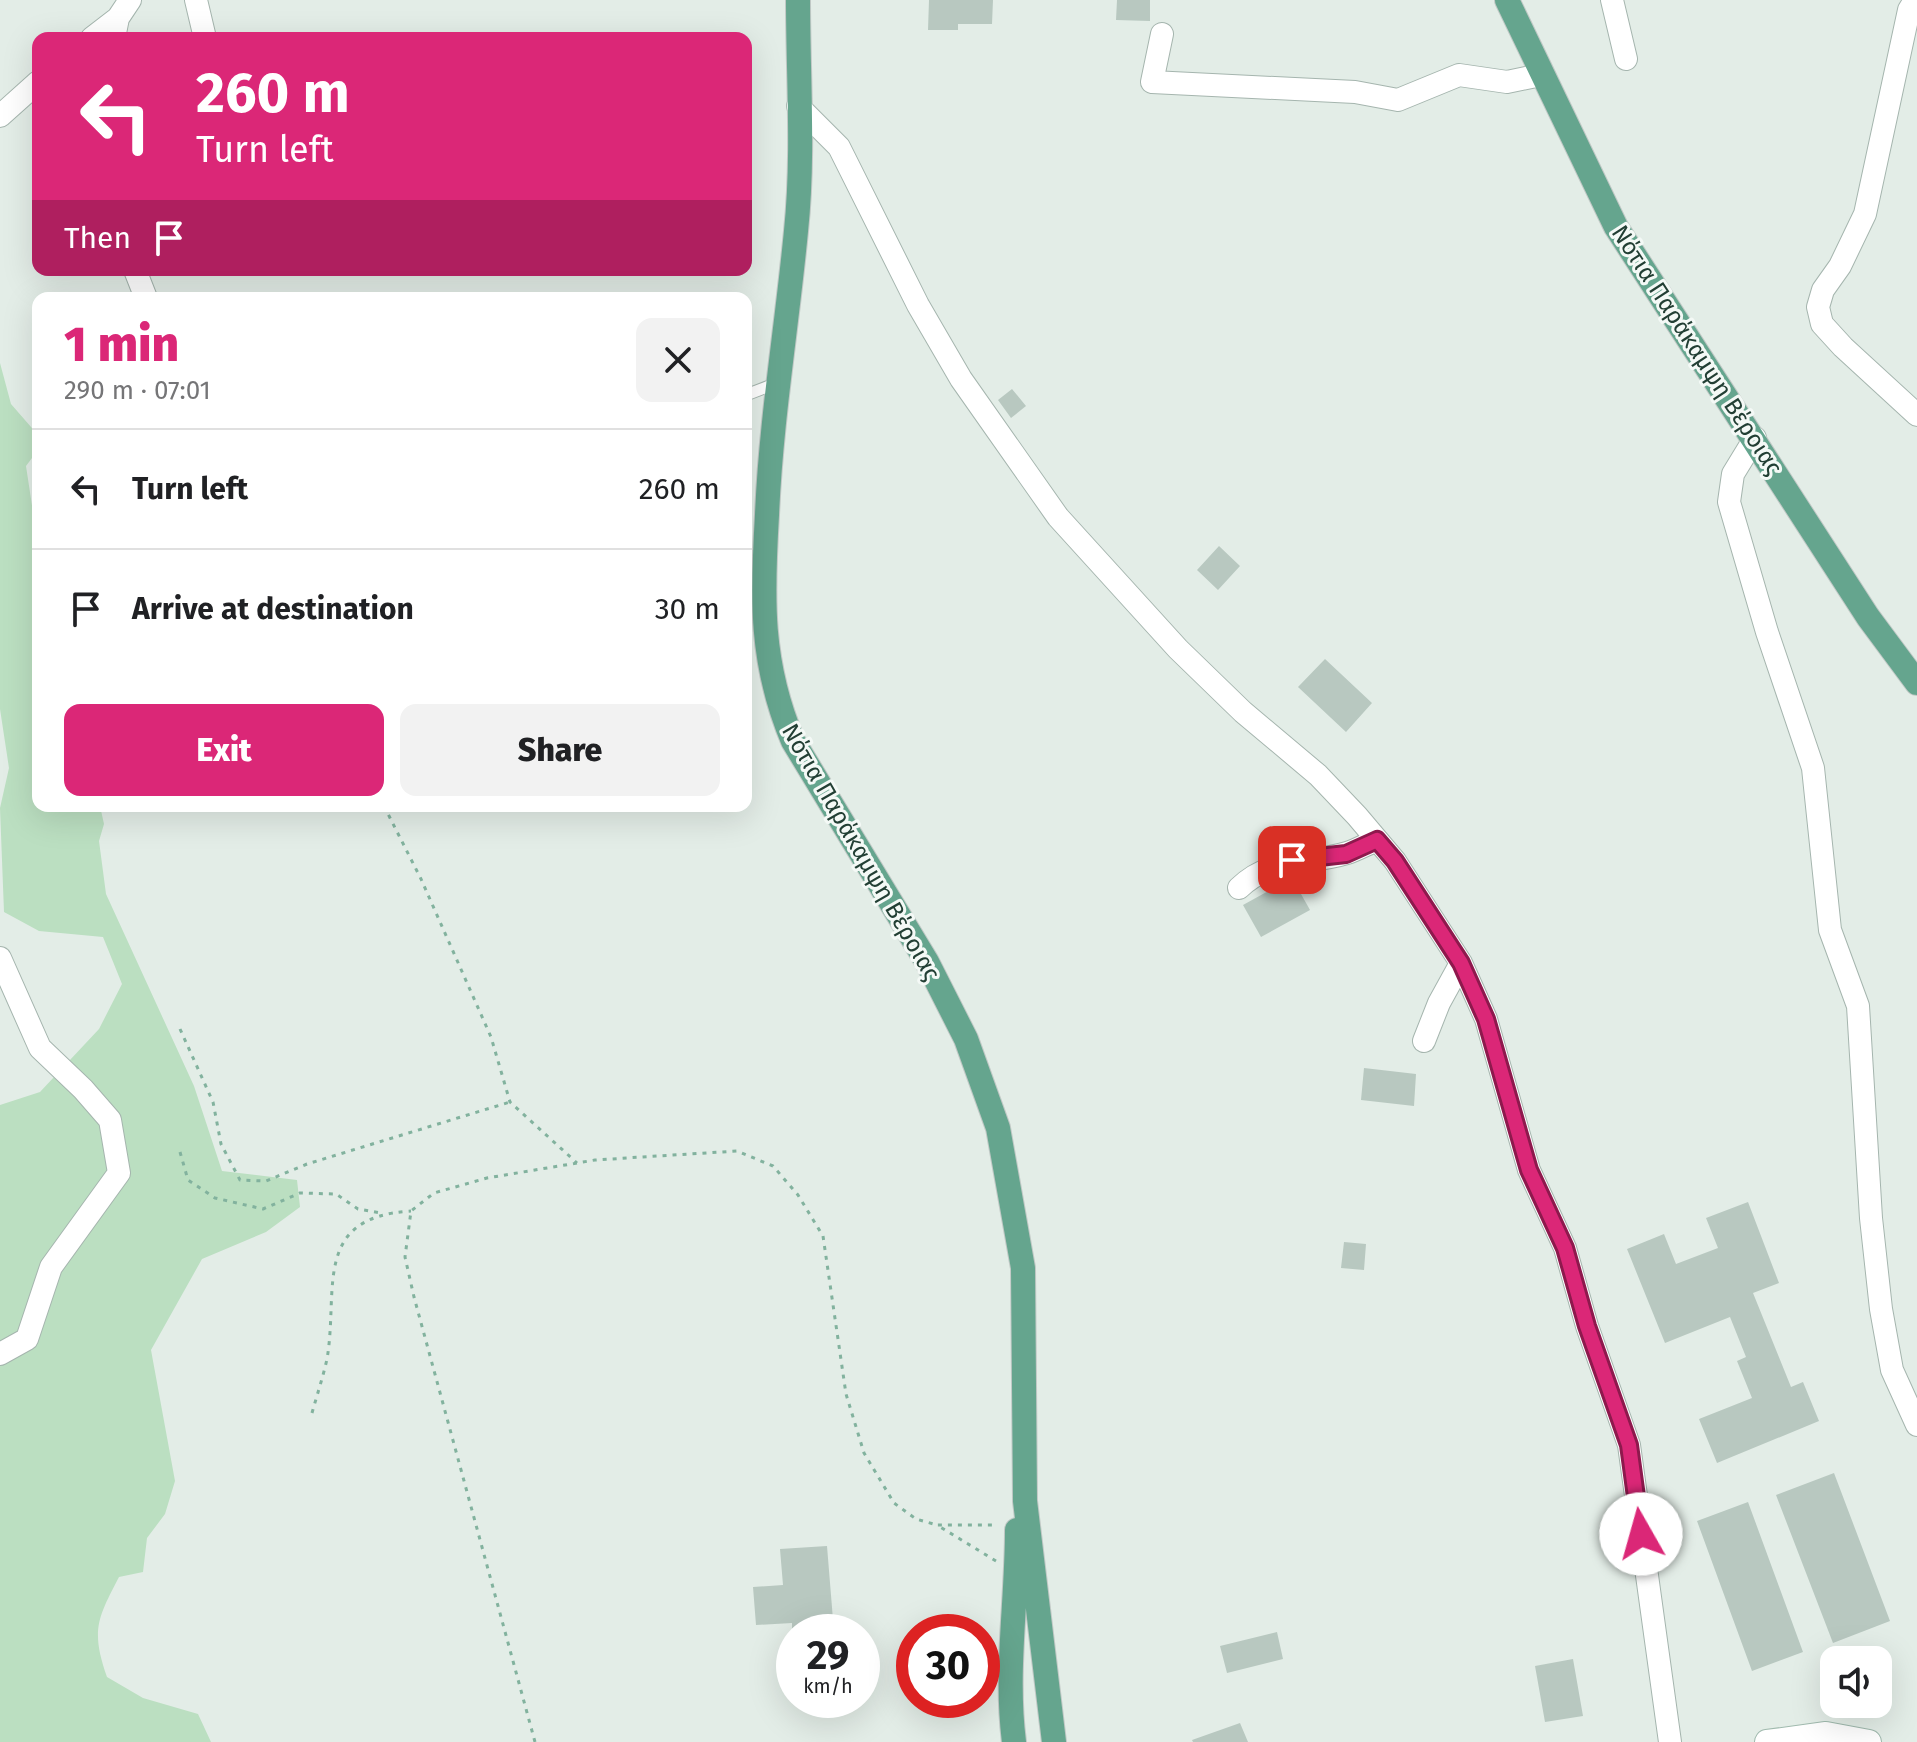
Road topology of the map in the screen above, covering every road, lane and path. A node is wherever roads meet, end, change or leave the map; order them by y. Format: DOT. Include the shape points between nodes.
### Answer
graph roads {
  1 [pos="196,0"];
  2 [pos="798,0"];
  3 [pos="1507,0"];
  4 [pos="1612,0"];
  5 [pos="1915,0"];
  6 [pos="120,19"];
  7 [pos="101,32"];
  8 [pos="204,32"];
  9 [pos="1162,34"];
  10 [pos="1626,59"];
  11 [pos="1541,75"];
  12 [pos="32,87"];
  13 [pos="798,106"];
  14 [pos="0,116"];
  15 [pos="777,383"];
  16 [pos="752,393"];
  17 [pos="1917,415"];
  18 [pos="1755,438"];
  19 [pos="1917,683"];
  20 [pos="387,812"];
  21 [pos="1377,840"];
  22 [pos="1239,888"];
  23 [pos="0,958"];
  24 [pos="1461,963"];
  25 [pos="180,1029"];
  26 [pos="1424,1041"];
  27 [pos="510,1102"];
  28 [pos="180,1152"];
  29 [pos="577,1163"];
  30 [pos="411,1211"];
  31 [pos="381,1213"];
  32 [pos="0,1354"];
  33 [pos="312,1413"];
  34 [pos="1917,1425"];
  35 [pos="1025,1501"];
  36 [pos="937,1525"];
  37 [pos="1017,1525"];
  38 [pos="1017,1574"];
  39 [pos="535,1742"];
  40 [pos="1014,1742"];
  41 [pos="1054,1742"];
  42 [pos="1670,1742"];
  43 [pos="1767,1742"];
  44 [pos="1869,1742"];
  1 -- 8 [label="street"];
  2 -- 13 [label="main road, Νότια Παράκαμψη Βέροιας"];
  3 -- 11 [label="main road, Νότια Παράκαμψη Βέροιας"];
  4 -- 10 [label="street"];
  5 -- 17 [label="street" via="1865,214 1818,307 1822,324 1843,347"];
  6 -- 7 [label="street"];
  9 -- 11 [label="street" via="1152,82 1343,91 1398,100 1459,75 1507,82"];
  11 -- 18 [label="main road, Νότια Παράκαμψη Βέροιας" via="1616,227"];
  12 -- 14 [label="street"];
  13 -- 15 [label="main road, Νότια Παράκαμψη Βέροιας" via="796,229"];
  13 -- 21 [label="street" via="839,147 939,342 1058,517 1178,649 1318,775"];
  15 -- 16 [label="lane"];
  15 -- 35 [label="main road, Νότια Παράκαμψη Βέροιας" via="763,594 769,667 793,741 927,962 966,1039 998,1128 1023,1268"];
  18 -- 19 [label="main road, Νότια Παράκαμψη Βέροιας" via="1868,617"];
  18 -- 34 [label="street" via="1733,474 1729,502 1813,768 1830,930 1858,1006 1881,1309 1892,1370"];
  20 -- 27 [label="path" via="491,1037"];
  21 -- 22 [label="street" via="1346,854 1292,860 1253,874"];
  21 -- 24 [label="street"];
  23 -- 32 [label="street" via="40,1048 110,1120 119,1173 51,1267 27,1339"];
  24 -- 26 [label="street"];
  24 -- 42 [label="street" via="1486,1019 1529,1170 1565,1248 1629,1445"];
  25 -- 27 [label="path" via="213,1102 221,1144 240,1180 266,1181"];
  27 -- 29 [label="path"];
  28 -- 31 [label="path" via="188,1180 215,1198 263,1209 300,1193 336,1194 358,1209"];
  29 -- 30 [label="path" via="434,1193"];
  29 -- 36 [label="path" via="737,1151 773,1166 823,1236 846,1394 864,1453 894,1503 916,1519"];
  30 -- 31 [label="path"];
  30 -- 39 [label="path" via="405,1257 414,1297"];
  31 -- 33 [label="path" via="360,1222 336,1257 327,1358"];
  35 -- 37 [label="main road, Νότια Παράκαμψη Βέροιας"];
  35 -- 41 [label="main road, Νότια Παράκαμψη Βέροιας"];
  36 -- 37 [label="path"];
  36 -- 38 [label="path"];
  37 -- 38 [label="main road, Νότια Παράκαμψη Βέροιας"];
  38 -- 40 [label="main road, Νότια Παράκαμψη Βέροιας" via="1011,1636"];
  43 -- 44 [label="street" via="1826,1734"];
}
